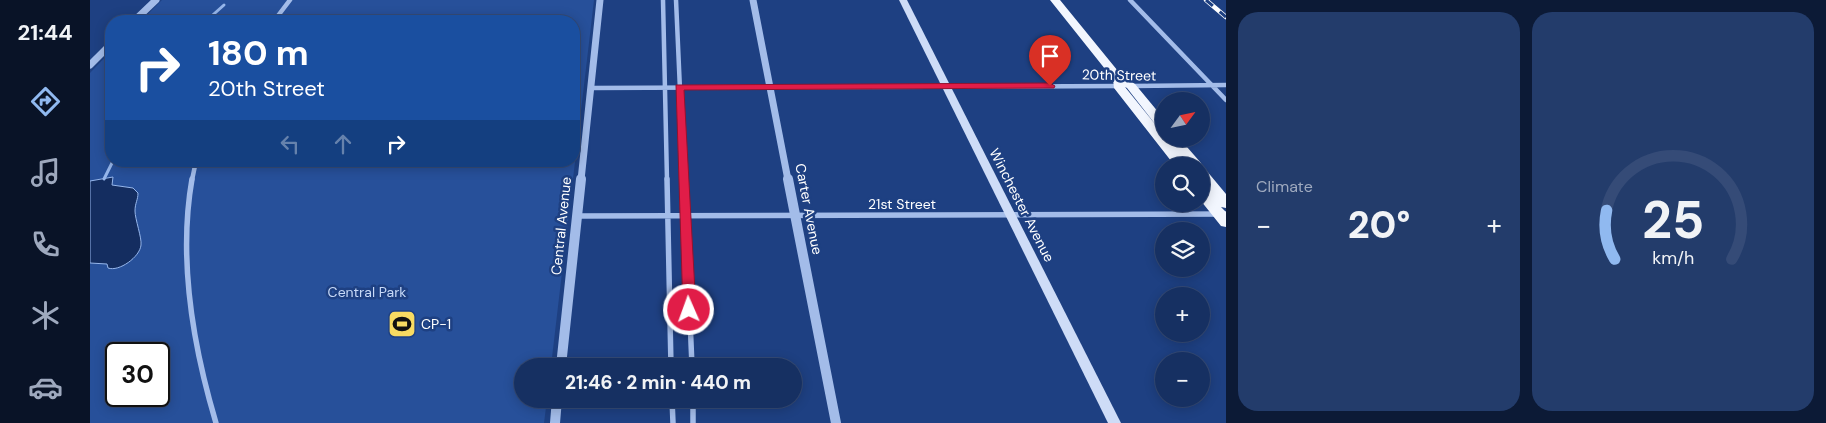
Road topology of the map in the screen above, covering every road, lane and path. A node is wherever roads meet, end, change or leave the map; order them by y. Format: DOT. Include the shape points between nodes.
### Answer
graph roads {
  1 [pos="156,0"];
  2 [pos="290,0"];
  3 [pos="600,0"];
  4 [pos="663,0"];
  5 [pos="676,0"];
  6 [pos="753,0"];
  7 [pos="903,0"];
  8 [pos="1055,0"];
  9 [pos="1130,0"];
  10 [pos="140,15"];
  11 [pos="279,15"];
  12 [pos="105,50"];
  13 [pos="90,66"];
  14 [pos="1118,82"];
  15 [pos="1226,85"];
  16 [pos="771,86"];
  17 [pos="946,86"];
  18 [pos="1131,86"];
  19 [pos="1212,86"];
  20 [pos="664,87"];
  21 [pos="679,87"];
  22 [pos="591,88"];
  23 [pos="1226,100"];
  24 [pos="1155,116"];
  25 [pos="1175,157"];
  26 [pos="194,167"];
  27 [pos="1210,189"];
  28 [pos="1210,200"];
  29 [pos="1224,213"];
  30 [pos="1011,214"];
  31 [pos="667,215"];
  32 [pos="685,215"];
  33 [pos="578,216"];
  34 [pos="796,216"];
  35 [pos="562,358"];
  36 [pos="671,358"];
  37 [pos="692,358"];
  38 [pos="556,408"];
  39 [pos="672,408"];
  40 [pos="693,408"];
  41 [pos="216,423"];
  42 [pos="555,423"];
  43 [pos="673,423"];
  44 [pos="693,423"];
  45 [pos="836,423"];
  46 [pos="1115,423"];
  1 -- 10 [label="street"];
  2 -- 11 [label="street"];
  3 -- 22 [label="street, Central Avenue"];
  4 -- 20 [label="street"];
  5 -- 21 [label="street"];
  6 -- 16 [label="street, Carter Avenue"];
  7 -- 17 [label="main road, Winchester Avenue"];
  8 -- 14 [label="highway"];
  9 -- 19 [label="street"];
  12 -- 13 [label="street"];
  14 -- 17 [label="street, 20th Street"];
  14 -- 18 [label="highway"];
  14 -- 25 [label="highway"];
  15 -- 19 [label="street, 20th Street"];
  16 -- 17 [label="street, 20th Street"];
  16 -- 21 [label="street, 20th Street"];
  16 -- 34 [label="street, Carter Avenue"];
  17 -- 30 [label="main road, Winchester Avenue"];
  18 -- 19 [label="street, 20th Street"];
  18 -- 24 [label="highway"];
  19 -- 23 [label="street"];
  20 -- 21 [label="street, 20th Street"];
  20 -- 22 [label="street, 20th Street"];
  20 -- 31 [label="street"];
  21 -- 32 [label="street"];
  22 -- 33 [label="street, Central Avenue"];
  26 -- 41 [label="street" via="186,222 187,269 197,348"];
  27 -- 29 [label="highway"];
  28 -- 29 [label="highway"];
  29 -- 30 [label="street, 21st Street"];
  30 -- 34 [label="street, 21st Street"];
  30 -- 46 [label="main road, Winchester Avenue"];
  31 -- 32 [label="street, 21st Street"];
  31 -- 33 [label="street, 21st Street"];
  31 -- 36 [label="street"];
  32 -- 34 [label="street, 21st Street"];
  32 -- 37 [label="street"];
  33 -- 35 [label="street, Central Avenue"];
  34 -- 45 [label="street, Carter Avenue"];
  38 -- 42 [label="street"];
  39 -- 43 [label="street"];
  40 -- 44 [label="street"];
}
